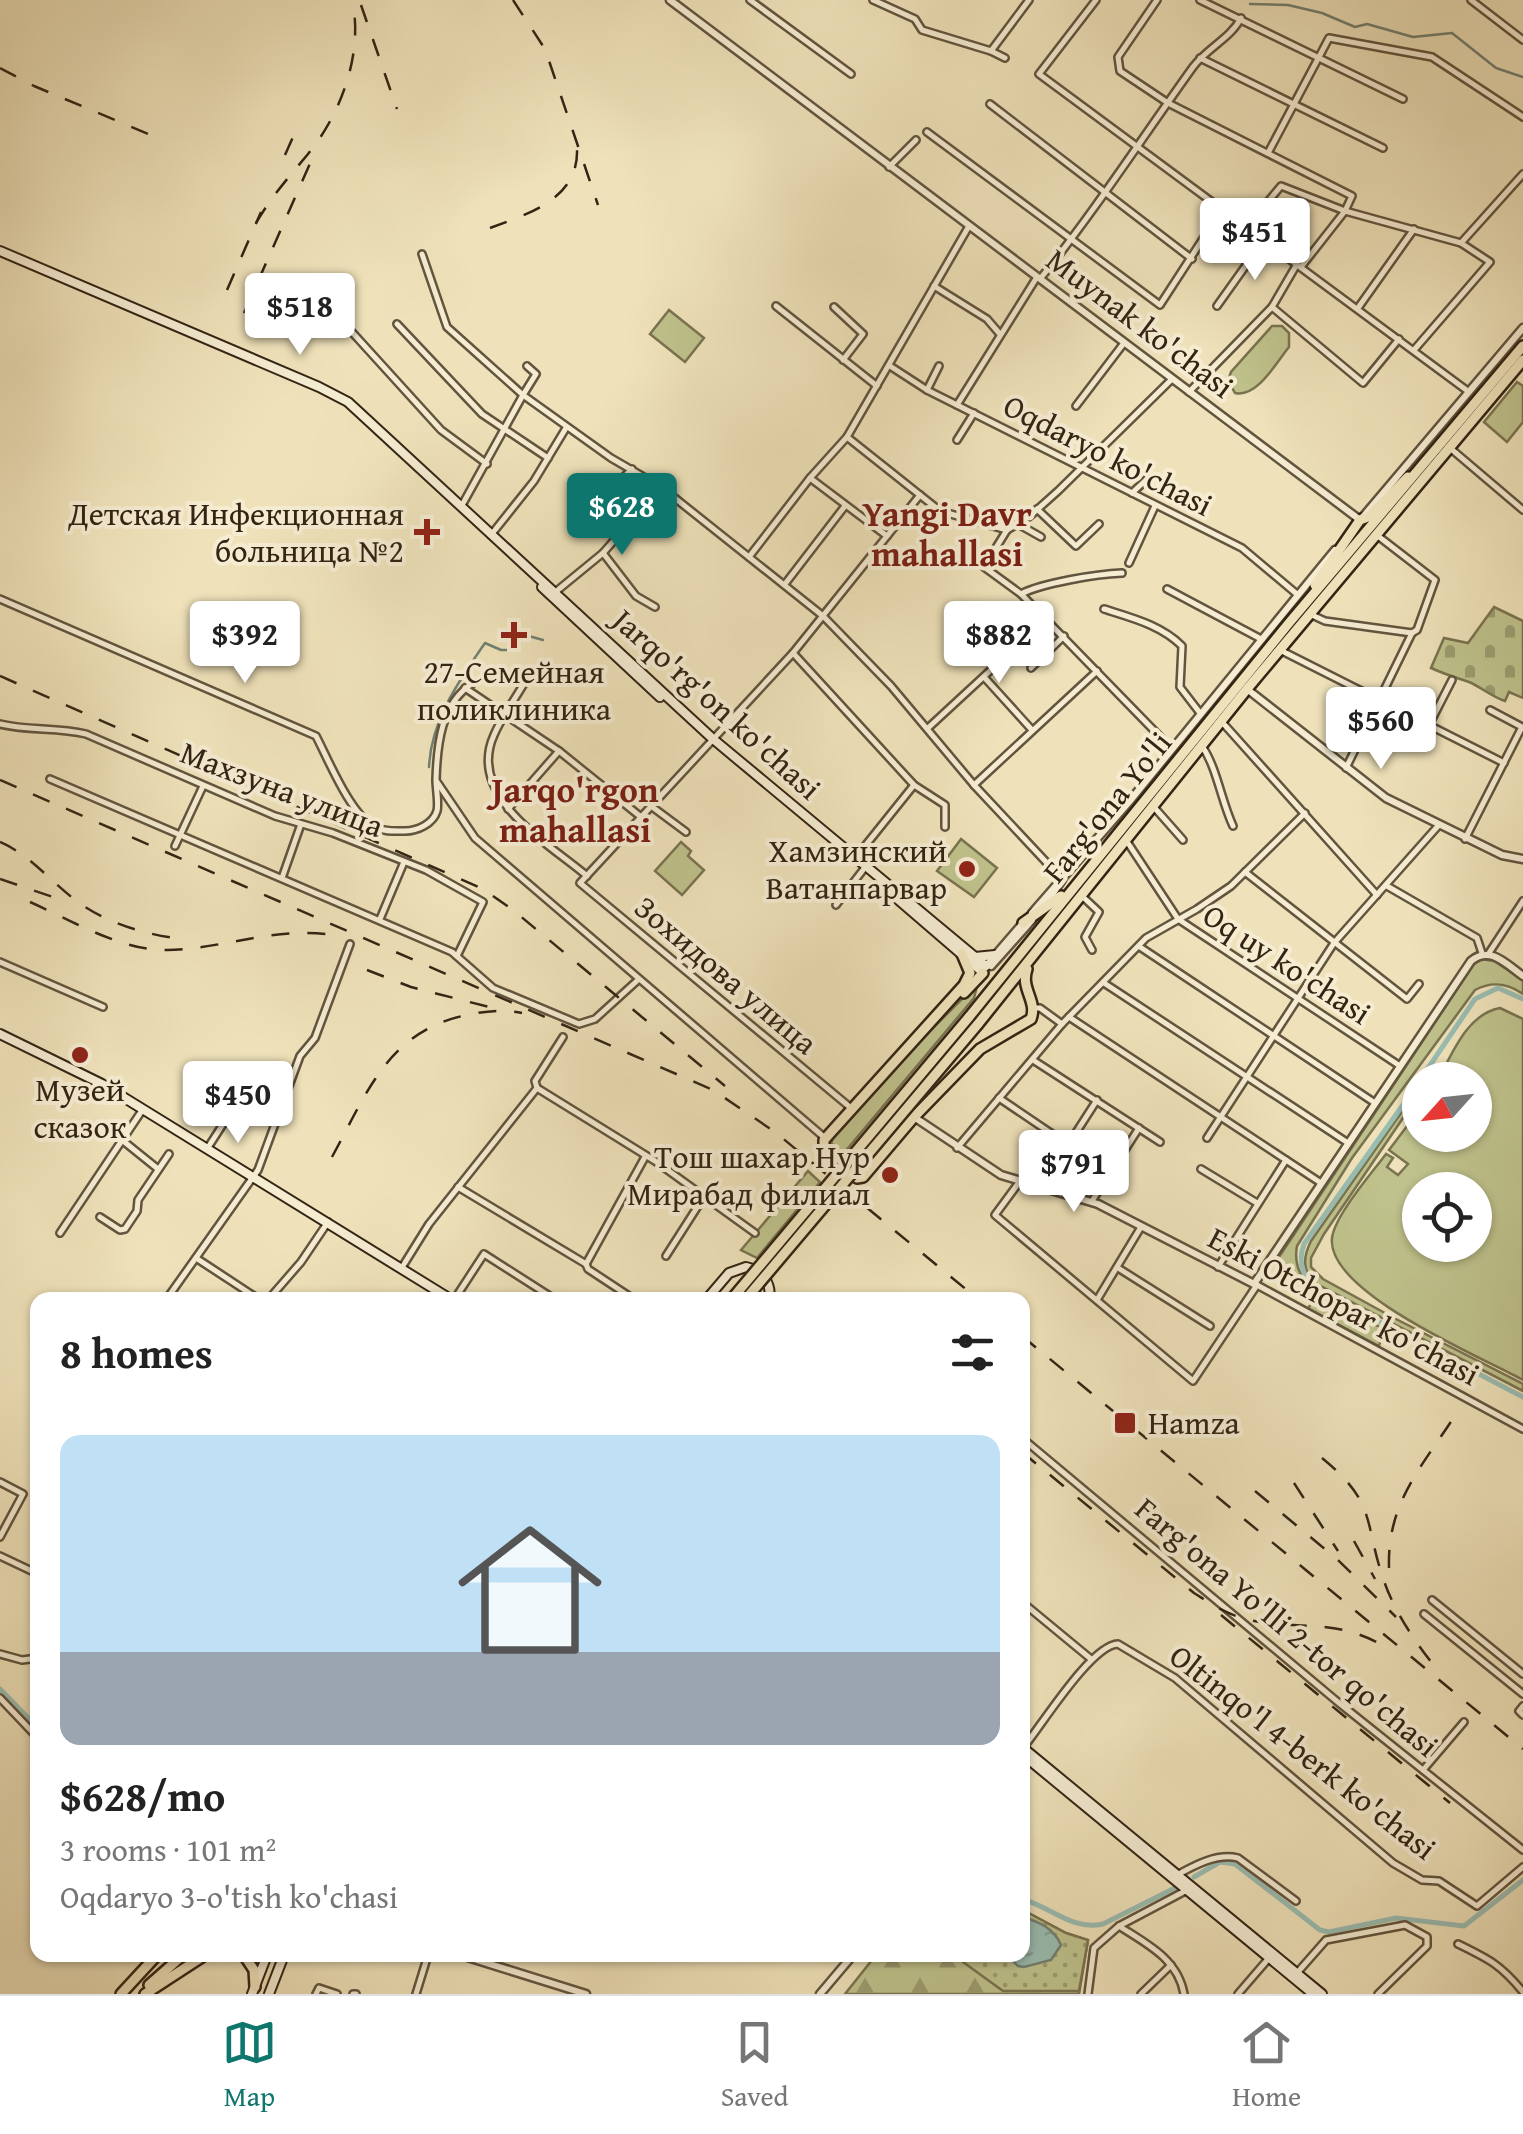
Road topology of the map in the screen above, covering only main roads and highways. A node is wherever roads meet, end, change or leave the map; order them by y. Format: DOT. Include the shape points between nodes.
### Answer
graph roads {
  1 [pos="0,254"];
  2 [pos="1523,346"];
  3 [pos="1523,360"];
  4 [pos="1422,466"];
  5 [pos="1289,623"];
  6 [pos="854,860"];
  7 [pos="1099,860"];
  8 [pos="1024,923"];
  9 [pos="962,954"];
  10 [pos="975,956"];
  11 [pos="994,956"];
  12 [pos="1032,958"];
  13 [pos="983,970"];
  14 [pos="964,985"];
  15 [pos="984,998"];
  16 [pos="996,1003"];
  17 [pos="1034,1008"];
  18 [pos="974,1021"];
  19 [pos="0,1034"];
  20 [pos="914,1040"];
  21 [pos="440,1292"];
  22 [pos="713,1292"];
  23 [pos="737,1292"];
  24 [pos="752,1292"];
  25 [pos="768,1292"];
  26 [pos="1030,1755"];
  27 [pos="1271,1956"];
  28 [pos="151,1962"];
  29 [pos="175,1962"];
  30 [pos="194,1962"];
  31 [pos="249,1962"];
  32 [pos="264,1962"];
  33 [pos="281,1962"];
  34 [pos="254,1991"];
  35 [pos="121,1994"];
  36 [pos="142,1994"];
  37 [pos="269,1994"];
  38 [pos="1313,1994"];
  39 [pos="1322,1994"];
  1 -- 6 [label="main road, Jarqo'rg'on ko'chasi" via="334,398 712,741"];
  2 -- 4 [label="main road, Farg'ona Yo'li"];
  3 -- 12 [label="main road, Farg'ona Yo'li"];
  4 -- 5 [label="main road, Farg'ona Yo'li"];
  4 -- 5 [label="main road" via="1360,520"];
  5 -- 7 [label="main road, Farg'ona Yo'li"];
  6 -- 9 [label="main road, Jarqo'rg'on ko'chasi"];
  6 -- 10 [label="main road, Jarqo'rg'on ko'chasi"];
  7 -- 8 [label="main road"];
  7 -- 15 [label="main road, Farg'ona Yo'li"];
  9 -- 13 [label="main road, Jarqo'rg'on ko'chasi"];
  9 -- 14 [label="main road" via="970,973"];
  10 -- 11 [label="main road"];
  10 -- 13 [label="main road, Jarqo'rg'on ko'chasi"];
  12 -- 16 [label="main road, Farg'ona Yo'li"];
  12 -- 17 [label="main road" via="1024,984"];
  13 -- 14 [label="main road, Farg'ona Yo'li"];
  13 -- 15 [label="main road"];
  13 -- 20 [label="main road"];
  14 -- 20 [label="main road"];
  15 -- 18 [label="main road, Farg'ona Yo'li"];
  16 -- 17 [label="main road" via="1018,995"];
  16 -- 18 [label="main road, Farg'ona Yo'li"];
  17 -- 20 [label="main road" via="1029,1022 980,1050 867,1172 857,1171 827,1138"];
  18 -- 23 [label="main road, Farg'ona Yo'li, bridge"];
  18 -- 24 [label="main road, Farg'ona Yo'li, bridge"];
  19 -- 21 [label="main road" via="102,1084"];
  22 -- 25 [label="main road" via="746,1267 766,1278"];
  26 -- 27 [label="main road"];
  27 -- 38 [label="main road"];
  27 -- 39 [label="main road"];
  28 -- 35 [label="main road"];
  29 -- 36 [label="main road"];
  30 -- 36 [label="main road"];
  31 -- 34 [label="main road"];
  32 -- 34 [label="main road"];
  33 -- 37 [label="main road"];
}
